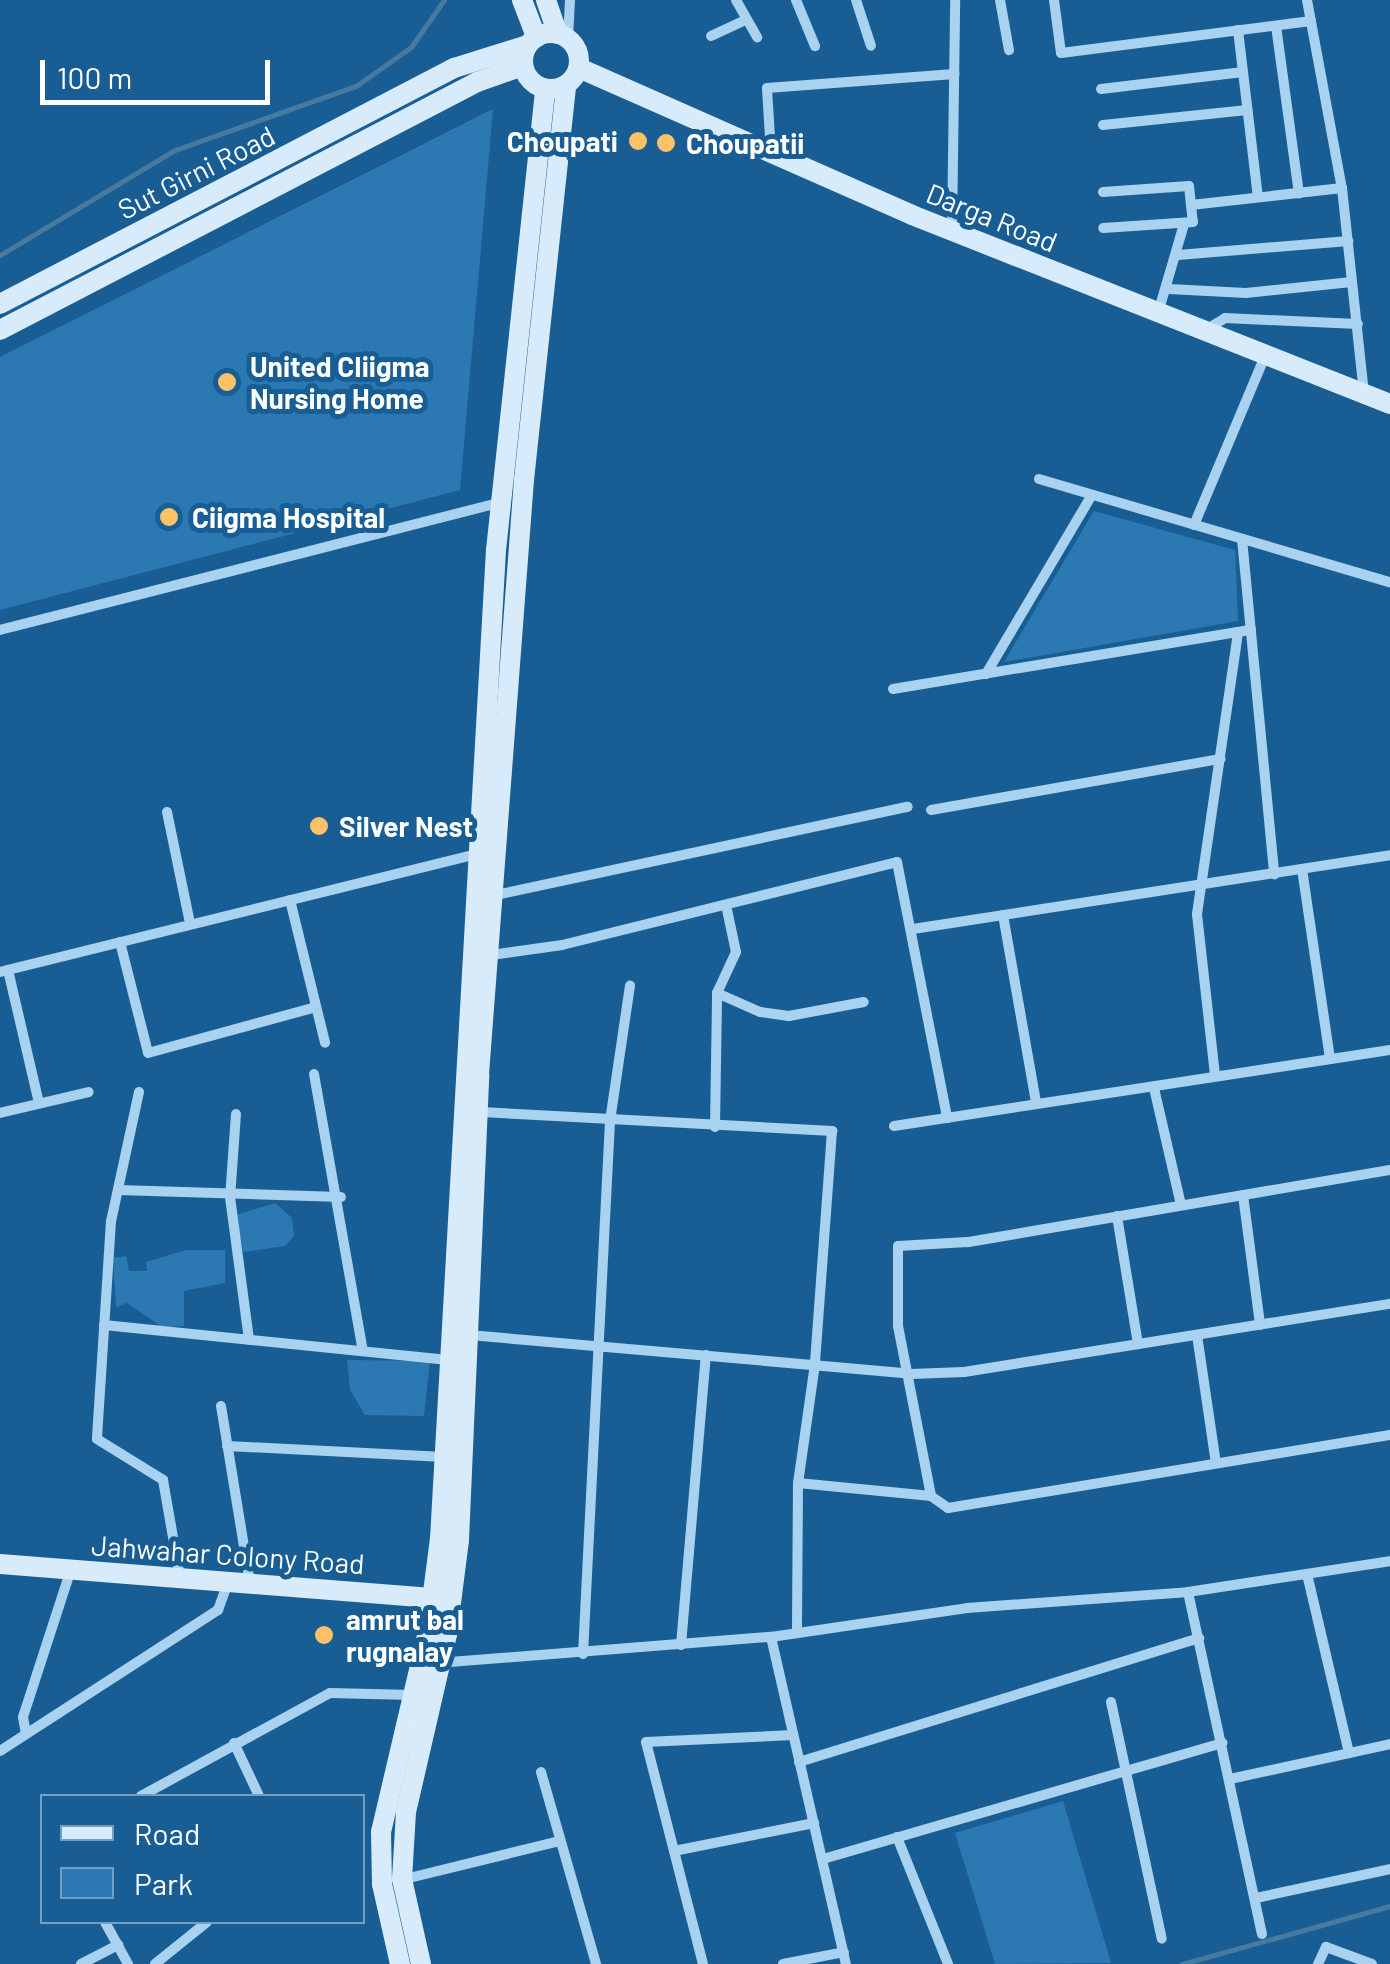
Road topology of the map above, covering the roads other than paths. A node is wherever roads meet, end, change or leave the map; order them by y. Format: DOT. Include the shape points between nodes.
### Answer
graph roads {
  1 [pos="522,0"];
  2 [pos="570,0"];
  3 [pos="736,0"];
  4 [pos="796,0"];
  5 [pos="856,0"];
  6 [pos="955,0"];
  7 [pos="1000,0"];
  8 [pos="1055,0"];
  9 [pos="1308,0"];
  10 [pos="546,1"];
  11 [pos="746,20"];
  12 [pos="1312,21"];
  13 [pos="1276,26"];
  14 [pos="1238,30"];
  15 [pos="563,36"];
  16 [pos="711,36"];
  17 [pos="757,38"];
  18 [pos="532,41"];
  19 [pos="814,46"];
  20 [pos="871,46"];
  21 [pos="1009,50"];
  22 [pos="523,66"];
  23 [pos="579,68"];
  24 [pos="1243,72"];
  25 [pos="954,74"];
  26 [pos="566,86"];
  27 [pos="544,89"];
  28 [pos="1101,89"];
  29 [pos="1247,110"];
  30 [pos="1103,126"];
  31 [pos="770,154"];
  32 [pos="1342,188"];
  33 [pos="1103,192"];
  34 [pos="1299,192"];
  35 [pos="1258,197"];
  36 [pos="1190,205"];
  37 [pos="1184,224"];
  38 [pos="1104,228"];
  39 [pos="952,231"];
  40 [pos="1348,240"];
  41 [pos="1178,255"];
  42 [pos="1351,282"];
  43 [pos="1169,289"];
  44 [pos="0,304"];
  45 [pos="1158,314"];
  46 [pos="1358,324"];
  47 [pos="0,330"];
  48 [pos="1203,332"];
  49 [pos="1265,356"];
  50 [pos="1364,394"];
  51 [pos="1390,404"];
  52 [pos="1039,479"];
  53 [pos="1092,495"];
  54 [pos="499,501"];
  55 [pos="522,503"];
  56 [pos="1194,524"];
  57 [pos="1242,539"];
  58 [pos="1390,582"];
  59 [pos="0,630"];
  60 [pos="1251,630"];
  61 [pos="1238,632"];
  62 [pos="986,674"];
  63 [pos="893,689"];
  64 [pos="1220,758"];
  65 [pos="908,807"];
  66 [pos="931,810"];
  67 [pos="167,812"];
  68 [pos="489,850"];
  69 [pos="1390,855"];
  70 [pos="1302,869"];
  71 [pos="1274,874"];
  72 [pos="1203,885"];
  73 [pos="496,895"];
  74 [pos="290,900"];
  75 [pos="726,905"];
  76 [pos="1002,915"];
  77 [pos="190,923"];
  78 [pos="913,928"];
  79 [pos="120,942"];
  80 [pos="490,956"];
  81 [pos="4,971"];
  82 [pos="630,985"];
  83 [pos="717,993"];
  84 [pos="864,1002"];
  85 [pos="316,1007"];
  86 [pos="325,1043"];
  87 [pos="1390,1050"];
  88 [pos="1330,1058"];
  89 [pos="314,1074"];
  90 [pos="1215,1075"];
  91 [pos="1154,1088"];
  92 [pos="89,1092"];
  93 [pos="139,1092"];
  94 [pos="40,1103"];
  95 [pos="1036,1104"];
  96 [pos="481,1112"];
  97 [pos="0,1114"];
  98 [pos="236,1114"];
  99 [pos="947,1118"];
  100 [pos="610,1120"];
  101 [pos="894,1126"];
  102 [pos="715,1127"];
  103 [pos="1390,1170"];
  104 [pos="118,1190"];
  105 [pos="1243,1195"];
  106 [pos="230,1197"];
  107 [pos="340,1197"];
  108 [pos="1181,1205"];
  109 [pos="1117,1216"];
  110 [pos="1390,1304"];
  111 [pos="104,1325"];
  112 [pos="1260,1325"];
  113 [pos="470,1335"];
  114 [pos="1197,1335"];
  115 [pos="249,1340"];
  116 [pos="1138,1344"];
  117 [pos="603,1346"];
  118 [pos="363,1352"];
  119 [pos="706,1355"];
  120 [pos="448,1360"];
  121 [pos="815,1364"];
  122 [pos="911,1374"];
  123 [pos="221,1406"];
  124 [pos="1390,1435"];
  125 [pos="228,1446"];
  126 [pos="444,1457"];
  127 [pos="1216,1463"];
  128 [pos="798,1483"];
  129 [pos="930,1496"];
  130 [pos="1390,1560"];
  131 [pos="0,1562"];
  132 [pos="71,1569"];
  133 [pos="1307,1574"];
  134 [pos="180,1577"];
  135 [pos="228,1581"];
  136 [pos="250,1583"];
  137 [pos="1188,1592"];
  138 [pos="442,1599"];
  139 [pos="797,1633"];
  140 [pos="771,1637"];
  141 [pos="1198,1638"];
  142 [pos="681,1645"];
  143 [pos="583,1654"];
  144 [pos="430,1664"];
  145 [pos="423,1696"];
  146 [pos="1111,1702"];
  147 [pos="26,1734"];
  148 [pos="793,1735"];
  149 [pos="234,1743"];
  150 [pos="1222,1743"];
  151 [pos="1390,1744"];
  152 [pos="0,1751"];
  153 [pos="1349,1753"];
  154 [pos="800,1762"];
  155 [pos="1126,1771"];
  156 [pos="541,1772"];
  157 [pos="1230,1779"];
  158 [pos="145,1794"];
  159 [pos="258,1794"];
  160 [pos="814,1823"];
  161 [pos="897,1838"];
  162 [pos="560,1840"];
  163 [pos="674,1851"];
  164 [pos="823,1859"];
  165 [pos="1390,1869"];
  166 [pos="392,1882"];
  167 [pos="1256,1898"];
  168 [pos="106,1924"];
  169 [pos="205,1924"];
  170 [pos="1262,1934"];
  171 [pos="1162,1939"];
  172 [pos="118,1945"];
  173 [pos="845,1958"];
  174 [pos="82,1964"];
  175 [pos="128,1964"];
  176 [pos="155,1964"];
  177 [pos="400,1964"];
  178 [pos="420,1964"];
  179 [pos="596,1964"];
  180 [pos="702,1964"];
  181 [pos="783,1964"];
  182 [pos="948,1964"];
  183 [pos="1318,1964"];
  184 [pos="1372,1964"];
  1 -- 18 [label="main road"];
  2 -- 15 [label="street"];
  3 -- 11 [label="street"];
  4 -- 19 [label="street"];
  5 -- 20 [label="street"];
  6 -- 25 [label="street"];
  7 -- 21 [label="street"];
  8 -- 14 [label="street" via="1061,53"];
  9 -- 12 [label="street"];
  10 -- 15 [label="main road"];
  11 -- 16 [label="street"];
  11 -- 17 [label="street"];
  12 -- 13 [label="street"];
  12 -- 32 [label="street"];
  13 -- 14 [label="street"];
  13 -- 34 [label="street"];
  14 -- 24 [label="street"];
  15 -- 18 [label="main road"];
  15 -- 23 [label="main road"];
  18 -- 22 [label="main road"];
  18 -- 44 [label="main road, Sut Girni Road" via="454,68"];
  22 -- 27 [label="main road"];
  22 -- 47 [label="main road" via="477,82"];
  23 -- 26 [label="main road"];
  23 -- 31 [label="main road, Darga Road"];
  24 -- 28 [label="street"];
  24 -- 29 [label="street"];
  25 -- 31 [label="street" via="766,88"];
  25 -- 39 [label="street"];
  26 -- 27 [label="main road"];
  26 -- 55 [label="main road"];
  27 -- 54 [label="main road"];
  29 -- 30 [label="street"];
  29 -- 35 [label="street"];
  31 -- 39 [label="main road, Darga Road"];
  32 -- 34 [label="street"];
  32 -- 40 [label="street"];
  33 -- 36 [label="street" via="1189,186"];
  34 -- 35 [label="street"];
  35 -- 36 [label="street"];
  36 -- 37 [label="street" via="1193,222"];
  37 -- 38 [label="street"];
  37 -- 41 [label="street"];
  39 -- 45 [label="main road, Darga Road"];
  40 -- 41 [label="street"];
  40 -- 42 [label="street"];
  41 -- 43 [label="street"];
  42 -- 43 [label="street" via="1246,293"];
  42 -- 46 [label="street"];
  43 -- 45 [label="street"];
  45 -- 48 [label="main road, Darga Road"];
  46 -- 48 [label="street" via="1224,318"];
  46 -- 50 [label="street"];
  48 -- 49 [label="main road, Darga Road"];
  49 -- 50 [label="main road, Darga Road"];
  49 -- 56 [label="street"];
  50 -- 51 [label="main road, Darga Road"];
  52 -- 53 [label="street"];
  53 -- 56 [label="street"];
  53 -- 62 [label="street"];
  54 -- 55 [label="street"];
  54 -- 59 [label="street"];
  54 -- 68 [label="main road"];
  55 -- 68 [label="main road"];
  56 -- 57 [label="street"];
  57 -- 58 [label="street"];
  57 -- 60 [label="street"];
  60 -- 61 [label="street"];
  60 -- 71 [label="street"];
  61 -- 62 [label="street"];
  61 -- 64 [label="street"];
  62 -- 63 [label="street"];
  64 -- 66 [label="street"];
  64 -- 72 [label="street"];
  65 -- 73 [label="street"];
  67 -- 77 [label="street"];
  68 -- 73 [label="main road"];
  68 -- 74 [label="street"];
  68 -- 120 [label="main road"];
  69 -- 70 [label="street"];
  70 -- 71 [label="street"];
  70 -- 88 [label="street"];
  71 -- 72 [label="street"];
  72 -- 76 [label="street"];
  72 -- 90 [label="street" via="1197,914"];
  73 -- 80 [label="main road"];
  74 -- 77 [label="street"];
  74 -- 85 [label="street"];
  75 -- 78 [label="street" via="897,862"];
  75 -- 80 [label="street"];
  75 -- 83 [label="street" via="736,952"];
  76 -- 78 [label="street"];
  76 -- 95 [label="street"];
  77 -- 79 [label="street"];
  78 -- 99 [label="street"];
  79 -- 81 [label="street"];
  79 -- 85 [label="street" via="148,1053"];
  80 -- 96 [label="main road"];
  81 -- 94 [label="street"];
  82 -- 100 [label="street"];
  83 -- 84 [label="street" via="760,1012 790,1016"];
  83 -- 102 [label="street"];
  85 -- 86 [label="street"];
  87 -- 88 [label="street"];
  88 -- 90 [label="street"];
  89 -- 107 [label="street"];
  90 -- 91 [label="street"];
  91 -- 95 [label="street"];
  91 -- 108 [label="street"];
  92 -- 94 [label="street"];
  93 -- 104 [label="street"];
  94 -- 97 [label="street"];
  95 -- 99 [label="street"];
  96 -- 100 [label="street"];
  96 -- 113 [label="main road"];
  98 -- 106 [label="street"];
  99 -- 101 [label="street"];
  100 -- 102 [label="street"];
  100 -- 117 [label="street"];
  102 -- 121 [label="street" via="832,1131"];
  103 -- 105 [label="street"];
  104 -- 106 [label="street"];
  104 -- 111 [label="street"];
  105 -- 108 [label="street"];
  105 -- 112 [label="street"];
  106 -- 107 [label="street"];
  106 -- 115 [label="street"];
  107 -- 118 [label="street"];
  108 -- 109 [label="street"];
  109 -- 116 [label="street"];
  109 -- 122 [label="street" via="967,1242 898,1246 898,1326"];
  110 -- 112 [label="street"];
  111 -- 115 [label="street"];
  111 -- 134 [label="street" via="96,1439 163,1480"];
  112 -- 114 [label="street"];
  113 -- 117 [label="street"];
  113 -- 138 [label="main road"];
  114 -- 116 [label="street"];
  114 -- 127 [label="street"];
  115 -- 118 [label="street"];
  116 -- 122 [label="street"];
  117 -- 119 [label="street"];
  117 -- 143 [label="street"];
  118 -- 120 [label="street"];
  119 -- 121 [label="street"];
  119 -- 142 [label="street"];
  120 -- 126 [label="main road"];
  121 -- 122 [label="street"];
  121 -- 128 [label="street"];
  122 -- 129 [label="street"];
  123 -- 125 [label="street"];
  124 -- 127 [label="street"];
  125 -- 126 [label="street"];
  125 -- 136 [label="street"];
  126 -- 138 [label="main road"];
  127 -- 129 [label="street" via="948,1508"];
  128 -- 129 [label="street"];
  128 -- 139 [label="street"];
  130 -- 133 [label="street"];
  131 -- 132 [label="main road, Jahwahar Colony Road"];
  132 -- 134 [label="main road, Jahwahar Colony Road"];
  132 -- 147 [label="street" via="24,1717"];
  133 -- 137 [label="street"];
  133 -- 153 [label="street"];
  134 -- 135 [label="main road, Jahwahar Colony Road"];
  135 -- 136 [label="main road, Jahwahar Colony Road"];
  135 -- 147 [label="street" via="218,1610"];
  136 -- 138 [label="main road, Jahwahar Colony Road"];
  137 -- 139 [label="street" via="967,1608"];
  137 -- 141 [label="street"];
  138 -- 144 [label="main road"];
  139 -- 140 [label="street"];
  140 -- 142 [label="street"];
  140 -- 148 [label="street"];
  141 -- 150 [label="street"];
  141 -- 154 [label="street"];
  142 -- 143 [label="street"];
  143 -- 144 [label="street"];
  144 -- 145 [label="main road"];
  145 -- 149 [label="street" via="330,1693"];
  145 -- 166 [label="main road" via="382,1832"];
  146 -- 155 [label="street"];
  147 -- 152 [label="street"];
  148 -- 154 [label="street"];
  148 -- 163 [label="street" via="646,1742"];
  149 -- 158 [label="street"];
  149 -- 159 [label="street"];
  150 -- 155 [label="street"];
  150 -- 157 [label="street"];
  151 -- 153 [label="street"];
  153 -- 157 [label="street"];
  154 -- 160 [label="street"];
  155 -- 161 [label="street"];
  155 -- 171 [label="street"];
  156 -- 162 [label="street"];
  157 -- 167 [label="street"];
  160 -- 163 [label="street"];
  160 -- 164 [label="street"];
  161 -- 164 [label="street"];
  161 -- 182 [label="street"];
  162 -- 166 [label="street"];
  162 -- 179 [label="street"];
  163 -- 180 [label="street"];
  164 -- 173 [label="street"];
  165 -- 167 [label="street"];
  166 -- 177 [label="main road"];
  166 -- 178 [label="main road"];
  167 -- 170 [label="street"];
  168 -- 172 [label="street"];
  169 -- 176 [label="street"];
  172 -- 174 [label="street"];
  172 -- 175 [label="street"];
  173 -- 181 [label="street"];
  183 -- 184 [label="street" via="1326,1947"];
}
